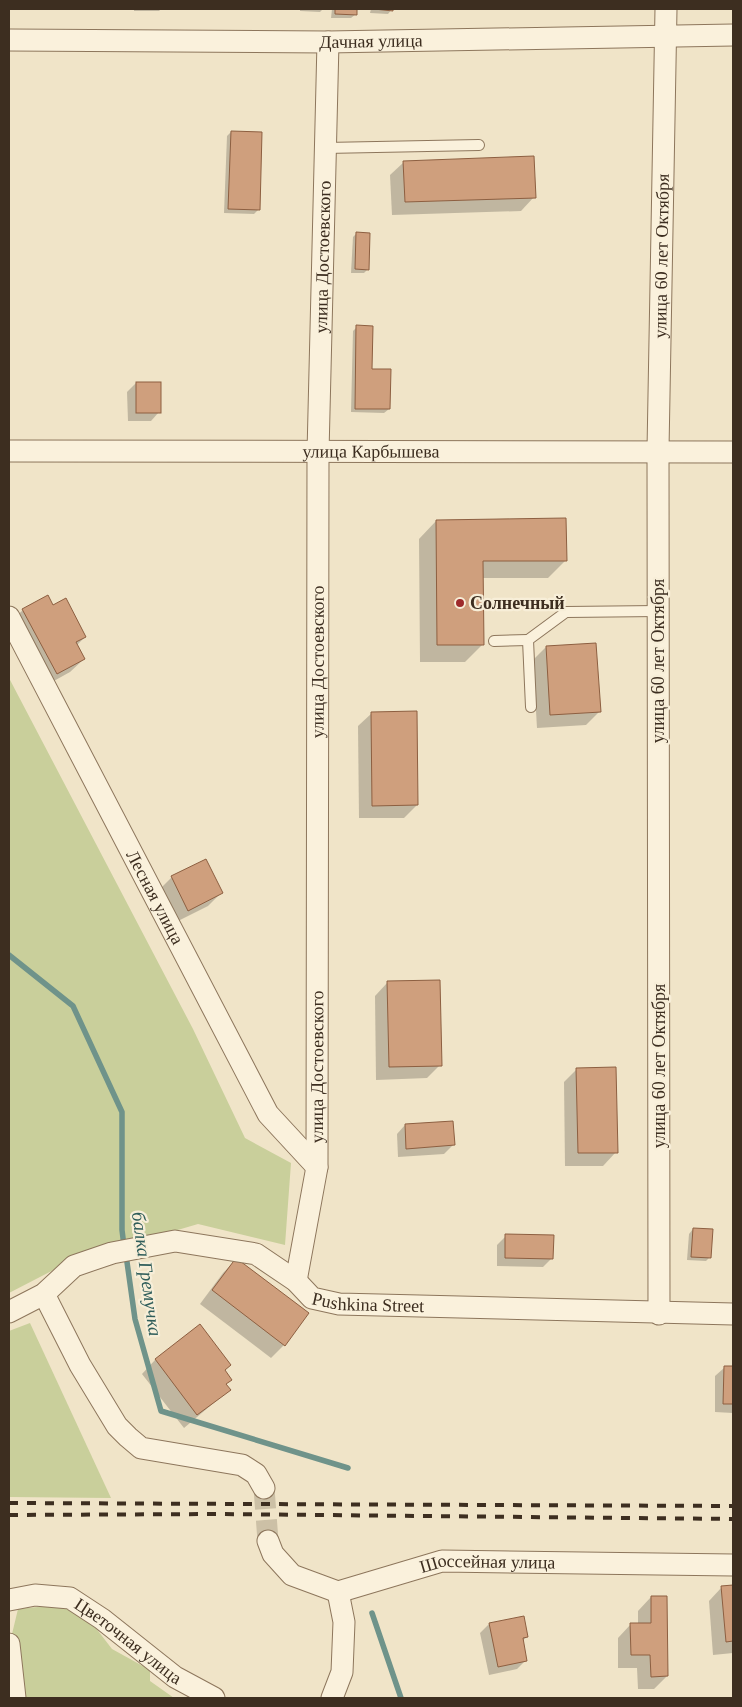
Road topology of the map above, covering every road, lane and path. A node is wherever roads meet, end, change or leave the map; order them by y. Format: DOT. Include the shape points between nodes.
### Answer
graph roads {
  1 [pos="666,9"];
  2 [pos="666,35"];
  3 [pos="733,35"];
  4 [pos="9,40"];
  5 [pos="328,42"];
  6 [pos="479,145"];
  7 [pos="325,148"];
  8 [pos="658,450"];
  9 [pos="9,451"];
  10 [pos="318,452"];
  11 [pos="733,452"];
  12 [pos="658,611"];
  13 [pos="9,617"];
  14 [pos="528,640"];
  15 [pos="494,641"];
  16 [pos="531,706"];
  17 [pos="317,1167"];
  18 [pos="296,1281"];
  19 [pos="44,1294"];
  20 [pos="9,1312"];
  21 [pos="659,1314"];
  22 [pos="733,1314"];
  23 [pos="264,1488"];
  24 [pos="268,1541"];
  25 [pos="733,1565"];
  26 [pos="338,1592"];
  27 [pos="9,1600"];
  28 [pos="9,1644"];
  29 [pos="14,1698"];
  30 [pos="214,1698"];
  31 [pos="332,1698"];
  1 -- 2 [label="street, улица 60 лет Октября"];
  2 -- 3 [label="street, Дачная улица"];
  2 -- 5 [label="street, Дачная улица"];
  2 -- 8 [label="street, улица 60 лет Октября"];
  4 -- 5 [label="street, Дачная улица"];
  5 -- 7 [label="street, улица Достоевского"];
  6 -- 7 [label="lane"];
  7 -- 10 [label="street, улица Достоевского"];
  8 -- 10 [label="street, улица Карбышева"];
  8 -- 11 [label="street, улица Карбышева"];
  8 -- 12 [label="street, улица 60 лет Октября"];
  9 -- 10 [label="street, улица Карбышева"];
  10 -- 17 [label="street, улица Достоевского"];
  12 -- 14 [label="lane" via="566,612"];
  12 -- 21 [label="street, улица 60 лет Октября"];
  13 -- 17 [label="street, Лесная улица" via="268,1114"];
  14 -- 15 [label="lane"];
  14 -- 16 [label="lane"];
  17 -- 18 [label="street, улица Достоевского"];
  18 -- 19 [label="street, Pushkina Street" via="256,1254 175,1241 112,1253 74,1266"];
  18 -- 21 [label="street, Pushkina Street" via="312,1298 339,1304"];
  19 -- 20 [label="street, Pushkina Street"];
  19 -- 23 [label="street" via="80,1365 117,1426 128,1437 141,1448 242,1465 256,1474"];
  21 -- 22 [label="street, Pushkina Street"];
  24 -- 26 [label="street" via="273,1554 292,1575"];
  25 -- 26 [label="street, Шоссейная улица" via="442,1562"];
  26 -- 31 [label="street" via="344,1622 342,1672"];
  27 -- 30 [label="street, Цветочная улица" via="35,1596 70,1598 175,1677"];
  28 -- 29 [label="street"];
}
